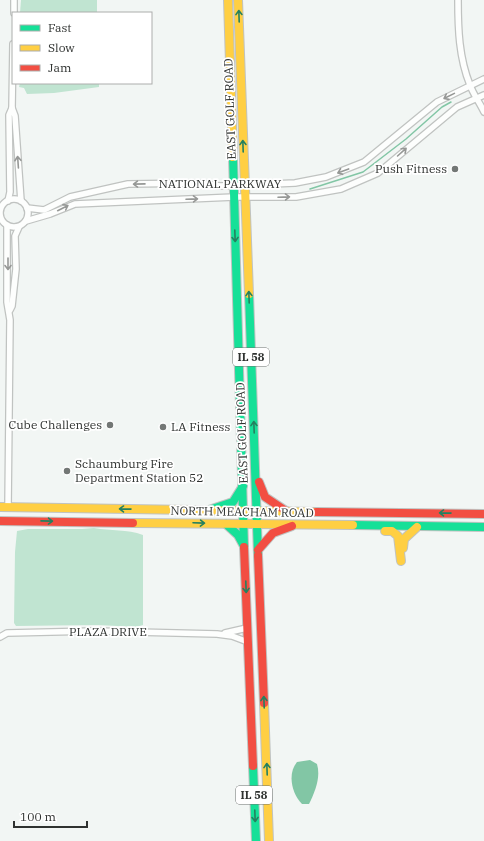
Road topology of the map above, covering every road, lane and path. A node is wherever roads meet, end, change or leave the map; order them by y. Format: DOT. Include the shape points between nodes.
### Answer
graph roads {
  1 [pos="14,0"];
  2 [pos="228,0"];
  3 [pos="238,0"];
  4 [pos="458,0"];
  5 [pos="14,12"];
  6 [pos="484,79"];
  7 [pos="12,84"];
  8 [pos="470,86"];
  9 [pos="484,95"];
  10 [pos="477,98"];
  11 [pos="12,108"];
  12 [pos="484,112"];
  13 [pos="234,185"];
  14 [pos="245,185"];
  15 [pos="234,197"];
  16 [pos="245,198"];
  17 [pos="8,201"];
  18 [pos="21,201"];
  19 [pos="1,207"];
  20 [pos="27,208"];
  21 [pos="1,219"];
  22 [pos="26,221"];
  23 [pos="7,225"];
  24 [pos="19,227"];
  25 [pos="10,310"];
  26 [pos="255,466"];
  27 [pos="243,486"];
  28 [pos="4,507"];
  29 [pos="209,510"];
  30 [pos="244,511"];
  31 [pos="257,511"];
  32 [pos="286,511"];
  33 [pos="484,514"];
  34 [pos="0,521"];
  35 [pos="226,524"];
  36 [pos="245,525"];
  37 [pos="257,525"];
  38 [pos="292,526"];
  39 [pos="339,526"];
  40 [pos="417,527"];
  41 [pos="484,527"];
  42 [pos="245,548"];
  43 [pos="258,550"];
  44 [pos="247,628"];
  45 [pos="217,634"];
  46 [pos="0,637"];
  47 [pos="248,642"];
  48 [pos="256,841"];
  49 [pos="269,841"];
  1 -- 5 [label="street"];
  2 -- 13 [label="main road, EAST GOLF ROAD / IL 58"];
  14 -- 3 [label="main road, EAST GOLF ROAD / IL 58, one-way"];
  4 -- 8 [label="street" via="462,60"];
  6 -- 8 [label="street, NATIONAL PARKWAY"];
  7 -- 11 [label="street"];
  8 -- 10 [label="street"];
  8 -- 14 [label="street, NATIONAL PARKWAY, one-way" via="437,102 364,162 326,177 295,183"];
  9 -- 10 [label="street, NATIONAL PARKWAY"];
  10 -- 12 [label="street"];
  16 -- 10 [label="street, NATIONAL PARKWAY, one-way" via="311,195 341,189 372,176 457,107"];
  11 -- 17 [label="street" via="9,115"];
  18 -- 11 [label="street, one-way" via="15,116"];
  13 -- 14 [label="street, NATIONAL PARKWAY"];
  13 -- 15 [label="main road, EAST GOLF ROAD / IL 58"];
  13 -- 20 [label="street, NATIONAL PARKWAY, one-way" via="128,184 70,197 44,210"];
  14 -- 16 [label="main road, EAST GOLF ROAD / IL 58"];
  15 -- 16 [label="street, NATIONAL PARKWAY"];
  22 -- 15 [label="street, NATIONAL PARKWAY, one-way" via="75,204"];
  15 -- 27 [label="main road, EAST GOLF ROAD / IL 58, one-way"];
  26 -- 16 [label="main road, EAST GOLF ROAD / IL 58, one-way"];
  17 -- 18 [label="street"];
  17 -- 19 [label="street"];
  18 -- 20 [label="street"];
  19 -- 21 [label="street"];
  20 -- 22 [label="street"];
  21 -- 23 [label="street"];
  22 -- 24 [label="street"];
  23 -- 24 [label="street"];
  23 -- 25 [label="street, one-way" via="7,302"];
  24 -- 25 [label="street" via="15,236 16,269"];
  25 -- 28 [label="street"];
  26 -- 31 [label="main road, EAST GOLF ROAD / IL 58"];
  26 -- 32 [label="main road" via="265,497"];
  27 -- 29 [label="main road" via="233,502"];
  27 -- 30 [label="main road, EAST GOLF ROAD / IL 58"];
  29 -- 28 [label="main road, NORTH MEACHAM ROAD, one-way"];
  29 -- 30 [label="main road, NORTH MEACHAM ROAD"];
  30 -- 31 [label="main road, NORTH MEACHAM ROAD"];
  30 -- 36 [label="main road, EAST GOLF ROAD / IL 58"];
  31 -- 32 [label="main road, NORTH MEACHAM ROAD"];
  31 -- 37 [label="main road, EAST GOLF ROAD / IL 58"];
  33 -- 32 [label="main road, NORTH MEACHAM ROAD, one-way"];
  34 -- 35 [label="main road, NORTH MEACHAM ROAD, one-way"];
  35 -- 36 [label="main road, NORTH MEACHAM ROAD"];
  35 -- 42 [label="main road" via="238,535"];
  36 -- 37 [label="main road, NORTH MEACHAM ROAD"];
  36 -- 42 [label="main road, EAST GOLF ROAD / IL 58"];
  37 -- 38 [label="main road, NORTH MEACHAM ROAD"];
  37 -- 43 [label="main road, EAST GOLF ROAD / IL 58"];
  38 -- 39 [label="main road, NORTH MEACHAM ROAD"];
  38 -- 43 [label="main road" via="273,533"];
  39 -- 40 [label="main road, NORTH MEACHAM ROAD"];
  39 -- 40 [label="main road" via="347,530 396,533 400,540 401,561 404,539"];
  40 -- 41 [label="main road, NORTH MEACHAM ROAD"];
  42 -- 44 [label="main road, EAST GOLF ROAD / IL 58, one-way"];
  49 -- 43 [label="main road, EAST GOLF ROAD / IL 58, one-way"];
  44 -- 45 [label="street, PLAZA DRIVE"];
  44 -- 47 [label="main road, EAST GOLF ROAD / IL 58"];
  45 -- 46 [label="street, PLAZA DRIVE" via="95,631 7,633"];
  45 -- 47 [label="street, PLAZA DRIVE"];
  47 -- 48 [label="main road, EAST GOLF ROAD / IL 58, one-way"];
}
